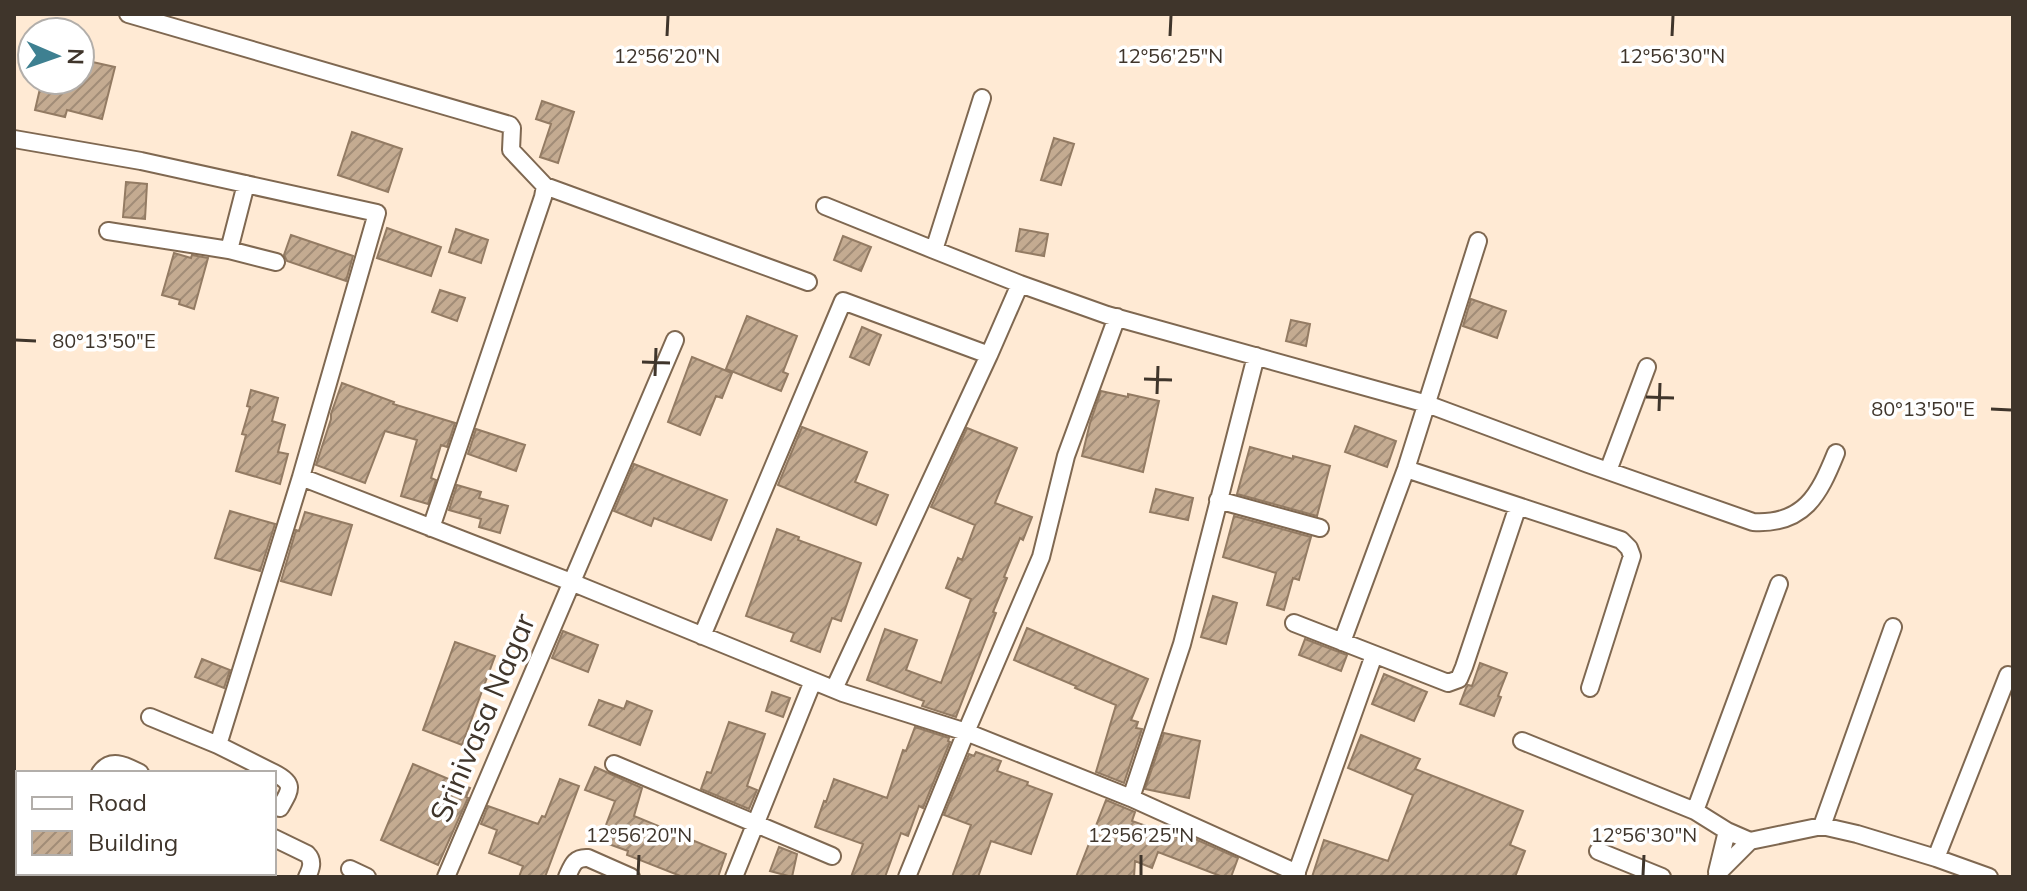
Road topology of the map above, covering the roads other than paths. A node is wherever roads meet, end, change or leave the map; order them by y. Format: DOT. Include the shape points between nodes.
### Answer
graph roads {
  1 [pos="128,14"];
  2 [pos="982,98"];
  3 [pos="14,139"];
  4 [pos="246,184"];
  5 [pos="545,186"];
  6 [pos="825,206"];
  7 [pos="108,231"];
  8 [pos="1478,241"];
  9 [pos="229,250"];
  10 [pos="934,250"];
  11 [pos="276,262"];
  12 [pos="808,282"];
  13 [pos="1020,284"];
  14 [pos="1117,317"];
  15 [pos="675,340"];
  16 [pos="989,355"];
  17 [pos="1256,356"];
  18 [pos="1647,367"];
  19 [pos="1427,404"];
  20 [pos="1836,453"];
  21 [pos="1406,469"];
  22 [pos="1608,471"];
  23 [pos="301,477"];
  24 [pos="1218,500"];
  25 [pos="1518,506"];
  26 [pos="431,528"];
  27 [pos="1320,528"];
  28 [pos="571,582"];
  29 [pos="1779,584"];
  30 [pos="1294,623"];
  31 [pos="1893,627"];
  32 [pos="702,636"];
  33 [pos="1342,642"];
  34 [pos="1374,655"];
  35 [pos="2008,675"];
  36 [pos="813,681"];
  37 [pos="1590,688"];
  38 [pos="834,689"];
  39 [pos="150,717"];
  40 [pos="966,732"];
  41 [pos="1522,741"];
  42 [pos="218,745"];
  43 [pos="614,764"];
  44 [pos="101,771"];
  45 [pos="136,771"];
  46 [pos="270,771"];
  47 [pos="276,774"];
  48 [pos="1131,798"];
  49 [pos="280,808"];
  50 [pos="1695,811"];
  51 [pos="754,825"];
  52 [pos="1822,826"];
  53 [pos="1727,831"];
  54 [pos="276,839"];
  55 [pos="1750,841"];
  56 [pos="1598,851"];
  57 [pos="832,856"];
  58 [pos="1936,858"];
  59 [pos="350,869"];
  60 [pos="1296,875"];
  61 [pos="1716,875"];
  62 [pos="307,877"];
  63 [pos="367,877"];
  64 [pos="446,877"];
  65 [pos="567,877"];
  66 [pos="631,877"];
  67 [pos="734,877"];
  68 [pos="907,877"];
  69 [pos="1662,877"];
  70 [pos="1989,877"];
  1 -- 5 [label="street" via="510,125 511,150"];
  2 -- 10 [label="street"];
  3 -- 4 [label="street"];
  4 -- 9 [label="street"];
  4 -- 23 [label="street" via="377,213"];
  5 -- 12 [label="street"];
  5 -- 26 [label="street"];
  6 -- 10 [label="street"];
  7 -- 9 [label="street"];
  8 -- 19 [label="street"];
  9 -- 11 [label="street"];
  10 -- 13 [label="street"];
  13 -- 14 [label="street"];
  13 -- 16 [label="street"];
  14 -- 17 [label="street"];
  14 -- 40 [label="street" via="1066,456 1041,557"];
  15 -- 28 [label="street, Srinivasa Nagar"];
  16 -- 32 [label="street" via="843,301"];
  16 -- 38 [label="street"];
  17 -- 19 [label="street"];
  17 -- 24 [label="street"];
  18 -- 22 [label="street"];
  19 -- 21 [label="street"];
  19 -- 22 [label="street"];
  20 -- 22 [label="street" via="1824,483 1806,506 1782,520 1766,522"];
  21 -- 25 [label="street"];
  21 -- 33 [label="street"];
  23 -- 26 [label="street"];
  23 -- 42 [label="street"];
  24 -- 27 [label="street"];
  24 -- 48 [label="street" via="1182,644"];
  25 -- 34 [label="street" via="1459,679 1448,683"];
  25 -- 37 [label="street" via="1621,540 1629,548 1632,556"];
  26 -- 28 [label="street"];
  28 -- 32 [label="street"];
  28 -- 64 [label="street, Srinivasa Nagar"];
  29 -- 50 [label="street"];
  30 -- 33 [label="street"];
  31 -- 52 [label="street"];
  32 -- 36 [label="street"];
  33 -- 34 [label="street"];
  34 -- 60 [label="street"];
  35 -- 58 [label="street"];
  36 -- 38 [label="street"];
  36 -- 51 [label="street"];
  38 -- 40 [label="street"];
  39 -- 42 [label="street"];
  40 -- 48 [label="street"];
  40 -- 68 [label="street"];
  41 -- 50 [label="street"];
  42 -- 46 [label="street"];
  43 -- 51 [label="street"];
  44 -- 45 [label="street" via="110,764"];
  47 -- 49 [label="street" via="289,785"];
  48 -- 60 [label="street"];
  50 -- 53 [label="street"];
  51 -- 57 [label="street"];
  51 -- 67 [label="street"];
  52 -- 55 [label="street"];
  52 -- 58 [label="street"];
  53 -- 55 [label="street"];
  53 -- 61 [label="street"];
  54 -- 62 [label="street" via="310,857"];
  55 -- 61 [label="street"];
  56 -- 69 [label="street"];
  58 -- 70 [label="street"];
  59 -- 63 [label="street"];
  65 -- 66 [label="street" via="574,862 588,858"];
}
